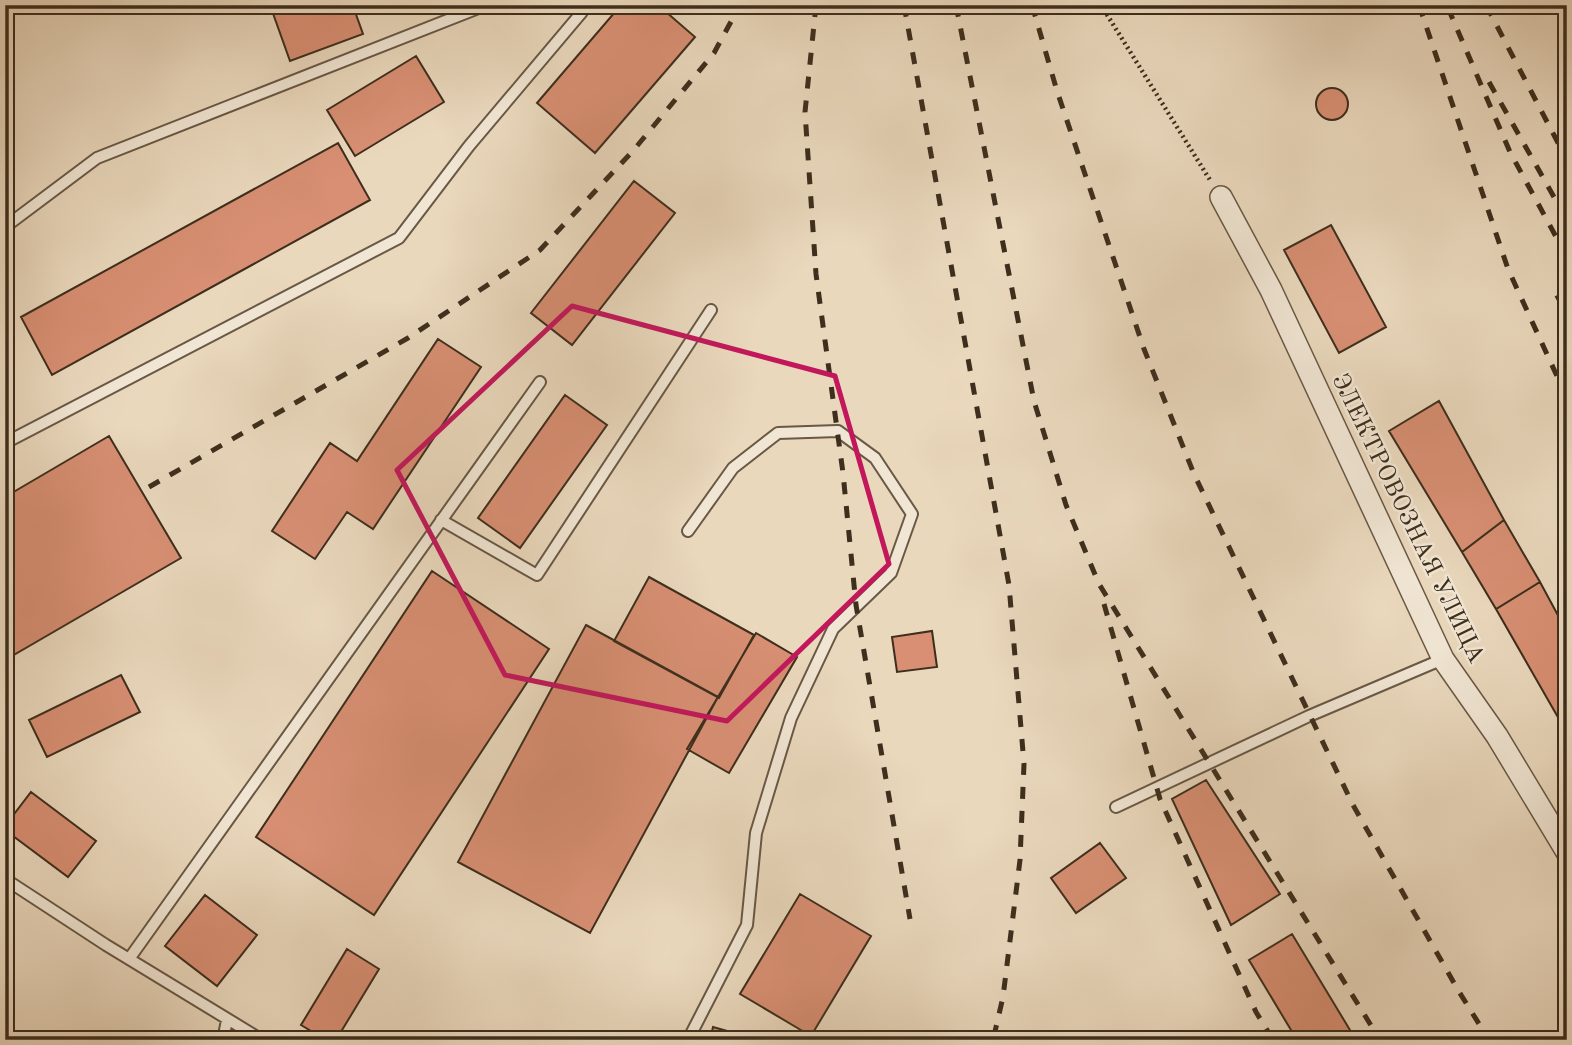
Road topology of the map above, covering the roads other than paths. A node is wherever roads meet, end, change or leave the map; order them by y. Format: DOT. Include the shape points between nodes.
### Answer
graph roads {
  1 [pos="486,5"];
  2 [pos="582,12"];
  3 [pos="1221,197"];
  4 [pos="5,227"];
  5 [pos="711,310"];
  6 [pos="540,382"];
  7 [pos="5,443"];
  8 [pos="441,520"];
  9 [pos="688,531"];
  10 [pos="1443,659"];
  11 [pos="1116,807"];
  12 [pos="1567,852"];
  13 [pos="5,879"];
  14 [pos="129,959"];
  15 [pos="227,1020"];
  16 [pos="223,1040"];
  17 [pos="262,1040"];
  18 [pos="688,1040"];
  1 -- 4 [label="lane" via="97,158"];
  2 -- 7 [label="lane" via="399,237"];
  3 -- 10 [label="street, ЭЛЕКТРОВОЗНАЯ УЛИЦА" via="1271,290"];
  5 -- 8 [label="lane" via="537,575"];
  6 -- 8 [label="lane"];
  8 -- 14 [label="lane"];
  9 -- 18 [label="lane" via="733,468 778,433 838,431 875,458 912,514 891,573 833,629 791,718 756,833 747,925"];
  10 -- 11 [label="lane"];
  10 -- 12 [label="street, ЭЛЕКТРОВОЗНАЯ УЛИЦА" via="1497,736"];
  13 -- 14 [label="lane"];
  14 -- 15 [label="lane"];
  15 -- 16 [label="lane"];
  15 -- 17 [label="lane"];
}
